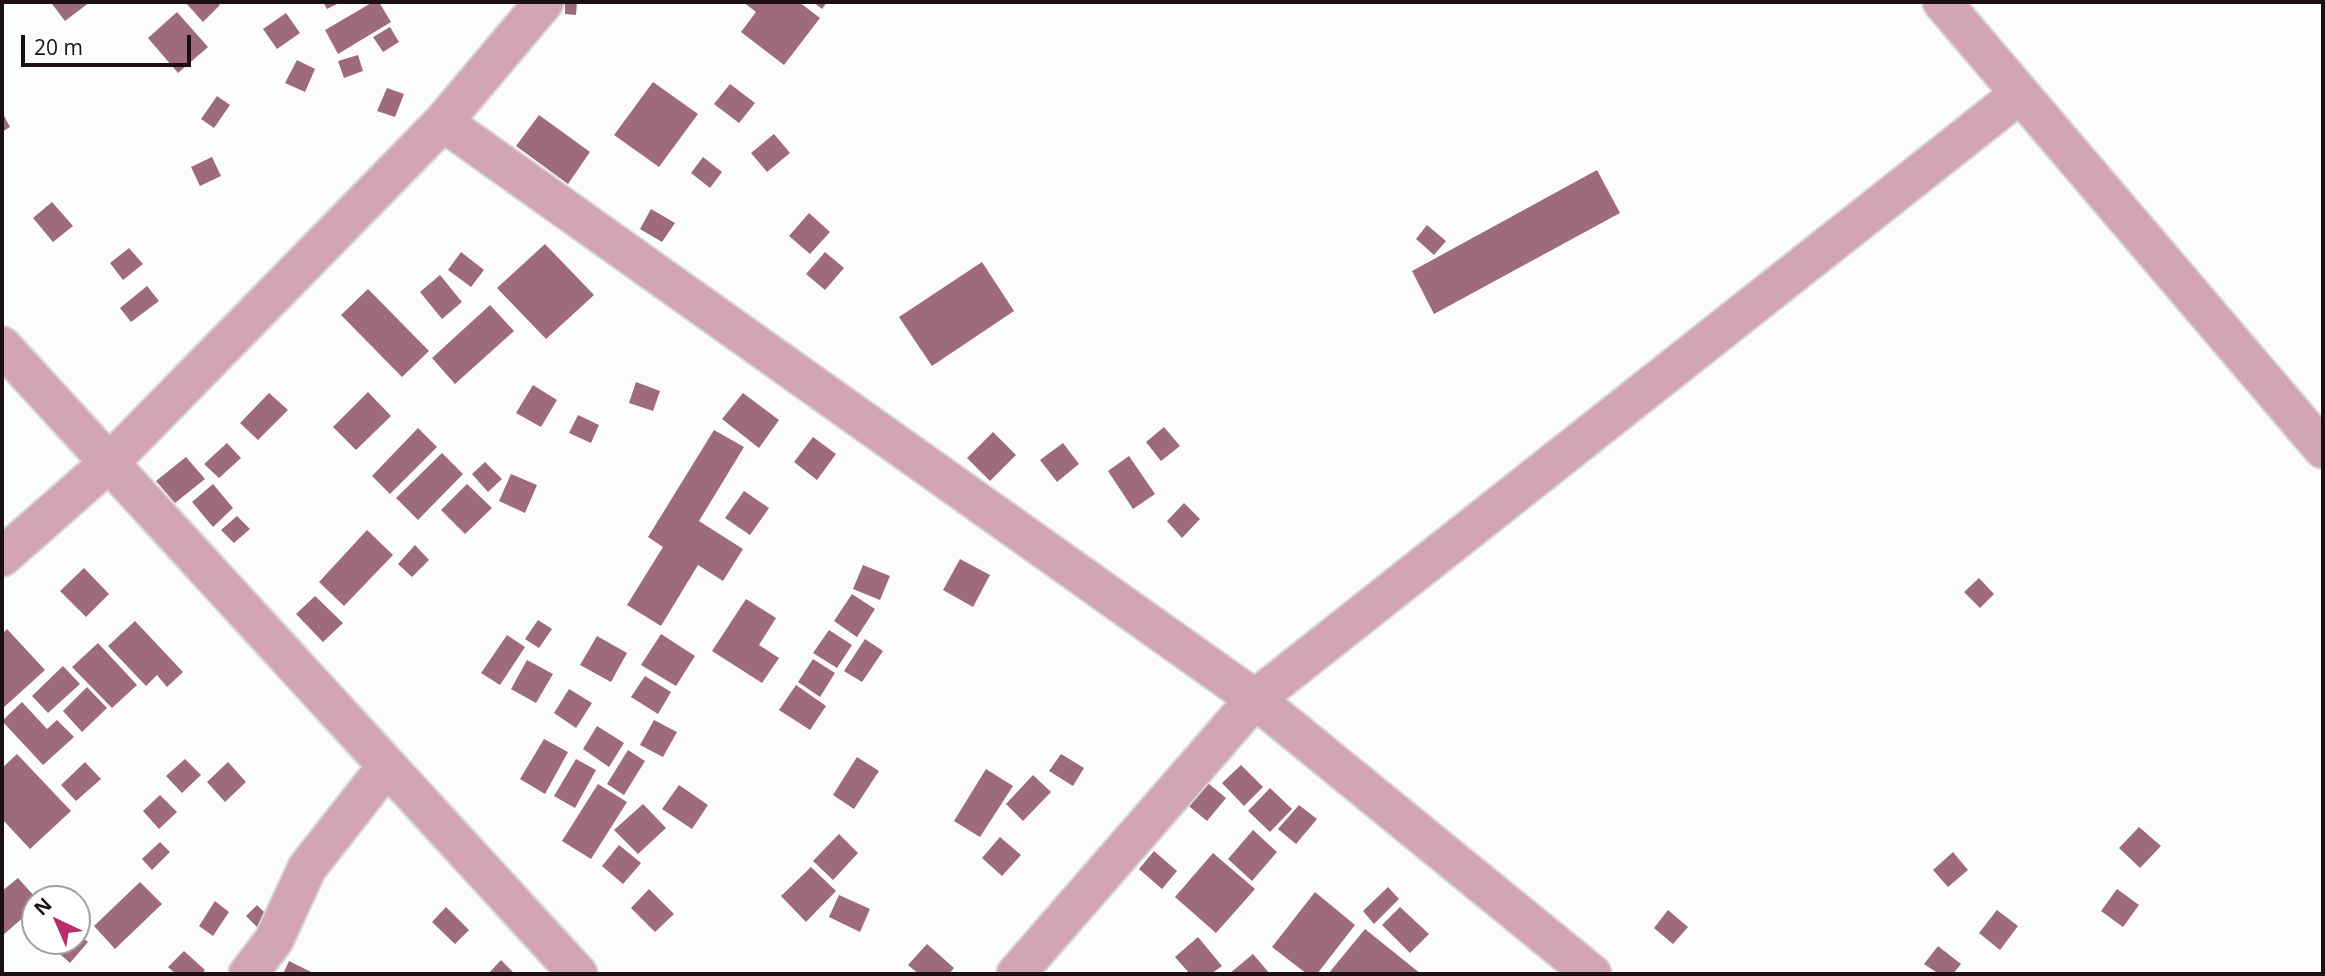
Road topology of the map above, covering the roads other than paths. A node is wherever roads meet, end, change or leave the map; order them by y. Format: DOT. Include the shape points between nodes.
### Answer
graph roads {
  1 [pos="544,2"];
  2 [pos="1942,2"];
  3 [pos="2020,94"];
  4 [pos="443,122"];
  5 [pos="2,346"];
  6 [pos="2323,449"];
  7 [pos="110,462"];
  8 [pos="2,557"];
  9 [pos="1255,699"];
  10 [pos="387,766"];
  11 [pos="248,974"];
  12 [pos="578,974"];
  13 [pos="1016,974"];
  14 [pos="1592,974"];
  1 -- 4 [label="street"];
  2 -- 3 [label="street"];
  3 -- 6 [label="street"];
  3 -- 9 [label="street"];
  4 -- 7 [label="street"];
  4 -- 9 [label="street"];
  5 -- 7 [label="street"];
  7 -- 8 [label="street"];
  7 -- 10 [label="street"];
  9 -- 13 [label="street"];
  9 -- 14 [label="street"];
  10 -- 11 [label="street" via="307,868 274,940"];
  10 -- 12 [label="street"];
}
